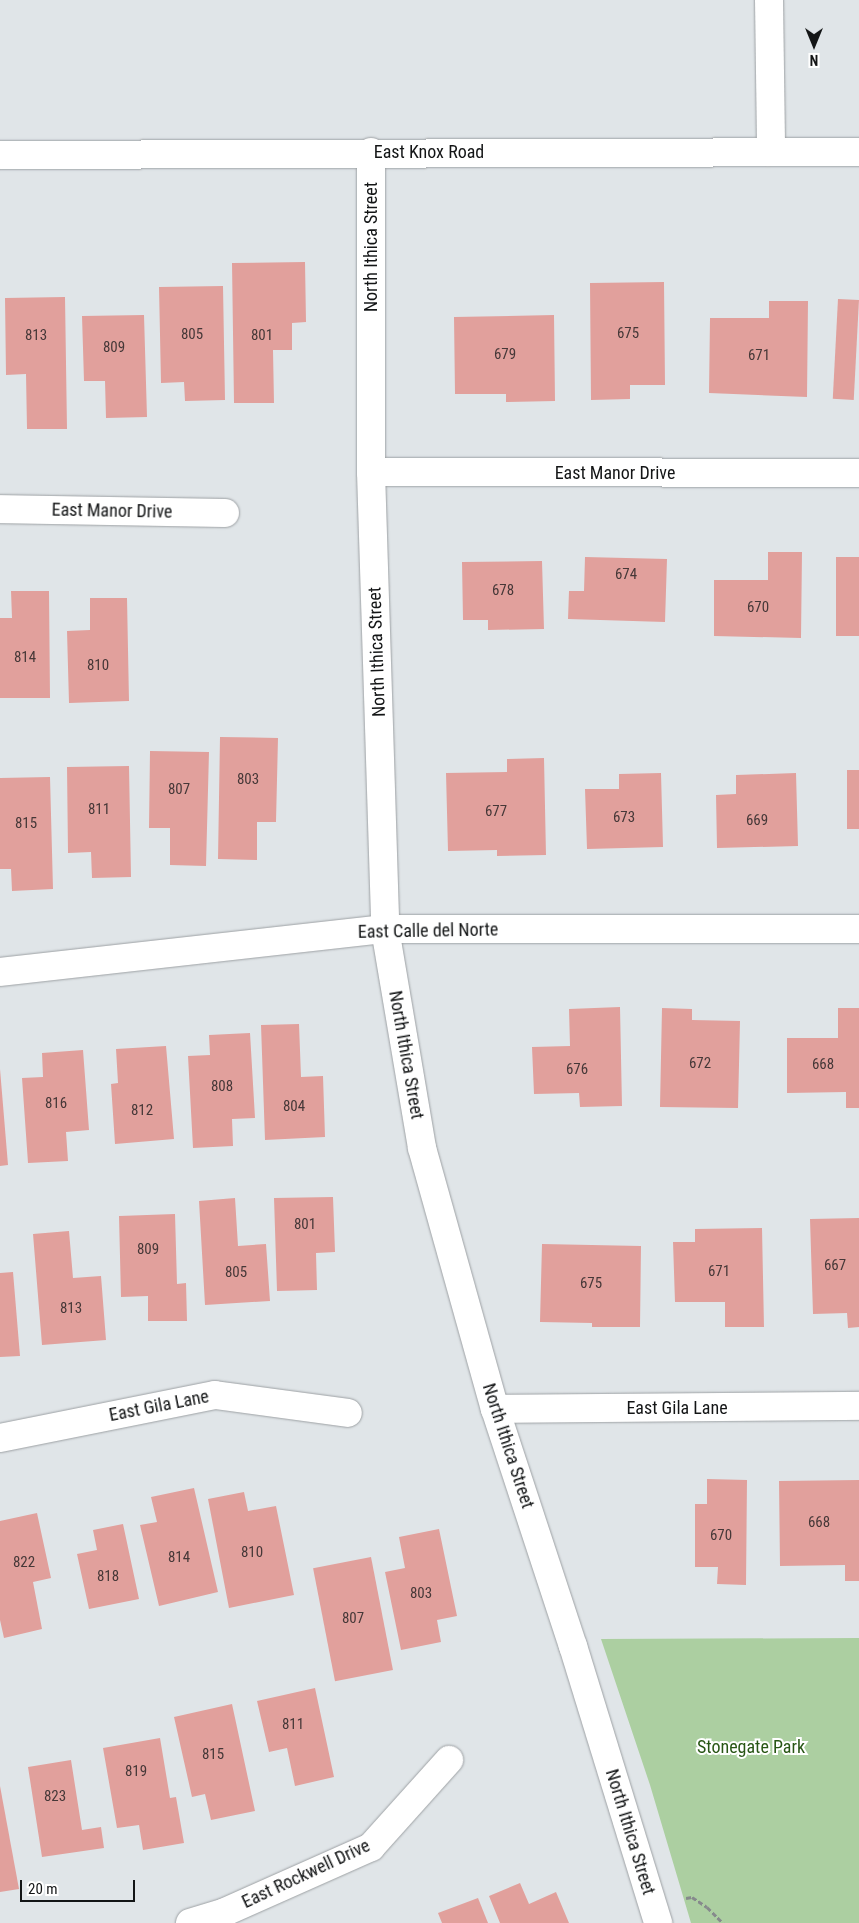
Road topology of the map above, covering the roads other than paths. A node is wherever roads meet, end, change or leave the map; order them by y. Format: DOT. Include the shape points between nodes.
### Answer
graph roads {
  1 [pos="769,0"];
  2 [pos="371,152"];
  3 [pos="771,152"];
  4 [pos="859,152"];
  5 [pos="0,154"];
  6 [pos="371,472"];
  7 [pos="859,473"];
  8 [pos="0,509"];
  9 [pos="225,513"];
  10 [pos="385,929"];
  11 [pos="859,929"];
  12 [pos="0,972"];
  13 [pos="859,1406"];
  14 [pos="495,1409"];
  15 [pos="348,1413"];
  16 [pos="0,1438"];
  17 [pos="449,1760"];
  18 [pos="190,1923"];
  19 [pos="658,1923"];
  1 -- 3 [label="street"];
  2 -- 3 [label="street, East Knox Road"];
  2 -- 5 [label="street, East Knox Road"];
  2 -- 6 [label="street, North Ithica Street"];
  3 -- 4 [label="street, East Knox Road"];
  6 -- 7 [label="street, East Manor Drive"];
  6 -- 10 [label="street, North Ithica Street"];
  8 -- 9 [label="street, East Manor Drive"];
  10 -- 11 [label="street, East Calle del Norte"];
  10 -- 12 [label="street, East Calle del Norte"];
  10 -- 14 [label="street, North Ithica Street" via="422,1148"];
  13 -- 14 [label="street, East Gila Lane"];
  14 -- 19 [label="street, North Ithica Street" via="574,1646"];
  15 -- 16 [label="street, East Gila Lane" via="215,1395"];
  17 -- 18 [label="street, East Rockwell Drive" via="371,1847 225,1912"];
}
